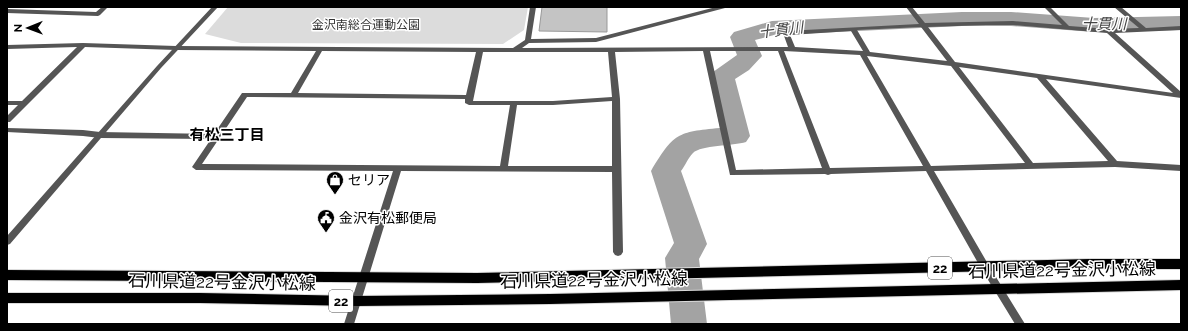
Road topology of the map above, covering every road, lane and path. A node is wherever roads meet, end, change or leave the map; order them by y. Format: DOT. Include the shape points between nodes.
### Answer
graph roads {
  1 [pos="11,7"];
  2 [pos="58,7"];
  3 [pos="105,7"];
  4 [pos="215,7"];
  5 [pos="533,7"];
  6 [pos="723,7"];
  7 [pos="909,7"];
  8 [pos="1047,7"];
  9 [pos="1117,7"];
  10 [pos="7,11"];
  11 [pos="52,12"];
  12 [pos="921,23"];
  13 [pos="1065,24"];
  14 [pos="1142,28"];
  15 [pos="1181,28"];
  16 [pos="853,29"];
  17 [pos="1108,31"];
  18 [pos="596,40"];
  19 [pos="528,41"];
  20 [pos="83,45"];
  21 [pos="7,47"];
  22 [pos="176,48"];
  23 [pos="320,49"];
  24 [pos="611,49"];
  25 [pos="780,49"];
  26 [pos="792,49"];
  27 [pos="480,50"];
  28 [pos="513,50"];
  29 [pos="596,50"];
  30 [pos="706,50"];
  31 [pos="865,53"];
  32 [pos="953,64"];
  33 [pos="1040,77"];
  34 [pos="293,96"];
  35 [pos="1181,96"];
  36 [pos="469,97"];
  37 [pos="616,99"];
  38 [pos="7,103"];
  39 [pos="24,103"];
  40 [pos="514,103"];
  41 [pos="7,120"];
  42 [pos="7,130"];
  43 [pos="100,136"];
  44 [pos="217,137"];
  45 [pos="1115,164"];
  46 [pos="1031,166"];
  47 [pos="398,168"];
  48 [pos="1181,168"];
  49 [pos="503,169"];
  50 [pos="616,169"];
  51 [pos="929,169"];
  52 [pos="828,172"];
  53 [pos="7,242"];
  54 [pos="618,252"];
  55 [pos="1181,264"];
  56 [pos="985,267"];
  57 [pos="7,275"];
  58 [pos="364,276"];
  59 [pos="1181,285"];
  60 [pos="1000,288"];
  61 [pos="7,298"];
  62 [pos="357,301"];
  63 [pos="349,324"];
  64 [pos="1020,324"];
  1 -- 10 [label="street"];
  2 -- 11 [label="street"];
  3 -- 11 [label="street" via="98,14"];
  4 -- 22 [label="street"];
  5 -- 19 [label="street"];
  6 -- 18 [label="street"];
  7 -- 12 [label="street"];
  8 -- 13 [label="street"];
  9 -- 14 [label="street"];
  10 -- 11 [label="street"];
  12 -- 13 [label="street"];
  12 -- 16 [label="street"];
  12 -- 32 [label="street"];
  13 -- 17 [label="street"];
  14 -- 15 [label="street"];
  14 -- 17 [label="street"];
  16 -- 26 [label="street" via="786,33"];
  16 -- 31 [label="street"];
  17 -- 35 [label="street"];
  18 -- 19 [label="street"];
  18 -- 29 [label="street"];
  19 -- 28 [label="street"];
  20 -- 21 [label="street"];
  20 -- 22 [label="street"];
  20 -- 39 [label="street"];
  22 -- 23 [label="street"];
  22 -- 43 [label="street"];
  23 -- 27 [label="street"];
  23 -- 34 [label="street"];
  24 -- 29 [label="street"];
  24 -- 30 [label="street"];
  24 -- 37 [label="street"];
  25 -- 26 [label="street"];
  25 -- 30 [label="street"];
  25 -- 52 [label="street"];
  26 -- 31 [label="street"];
  27 -- 28 [label="street"];
  27 -- 36 [label="street"];
  28 -- 29 [label="street"];
  30 -- 52 [label="street" via="733,173"];
  31 -- 32 [label="street"];
  31 -- 51 [label="street"];
  32 -- 33 [label="street"];
  32 -- 46 [label="street"];
  33 -- 35 [label="street"];
  33 -- 45 [label="street"];
  34 -- 36 [label="street"];
  34 -- 44 [label="street" via="246,95"];
  36 -- 40 [label="street" via="469,103"];
  37 -- 40 [label="street"];
  37 -- 50 [label="street"];
  38 -- 39 [label="street"];
  39 -- 41 [label="street"];
  40 -- 49 [label="street"];
  42 -- 43 [label="street"];
  43 -- 44 [label="street"];
  43 -- 53 [label="street"];
  44 -- 47 [label="street" via="196,167"];
  45 -- 46 [label="street"];
  45 -- 48 [label="street"];
  46 -- 51 [label="street"];
  47 -- 49 [label="street"];
  47 -- 58 [label="street"];
  49 -- 50 [label="street"];
  50 -- 54 [label="street"];
  51 -- 52 [label="street"];
  51 -- 56 [label="street"];
  55 -- 56 [label="main road, 石川県道22号金沢小松線 / 22"];
  56 -- 58 [label="main road, 石川県道22号金沢小松線 / 22" via="477,278"];
  56 -- 60 [label="street"];
  57 -- 58 [label="main road, 石川県道22号金沢小松線 / 22"];
  58 -- 62 [label="street"];
  59 -- 60 [label="main road, 石川県道22号金沢小松線 / 22"];
  60 -- 62 [label="main road, 石川県道22号金沢小松線 / 22" via="550,300"];
  60 -- 64 [label="street"];
  61 -- 62 [label="main road, 石川県道22号金沢小松線 / 22"];
  62 -- 63 [label="street"];
}
